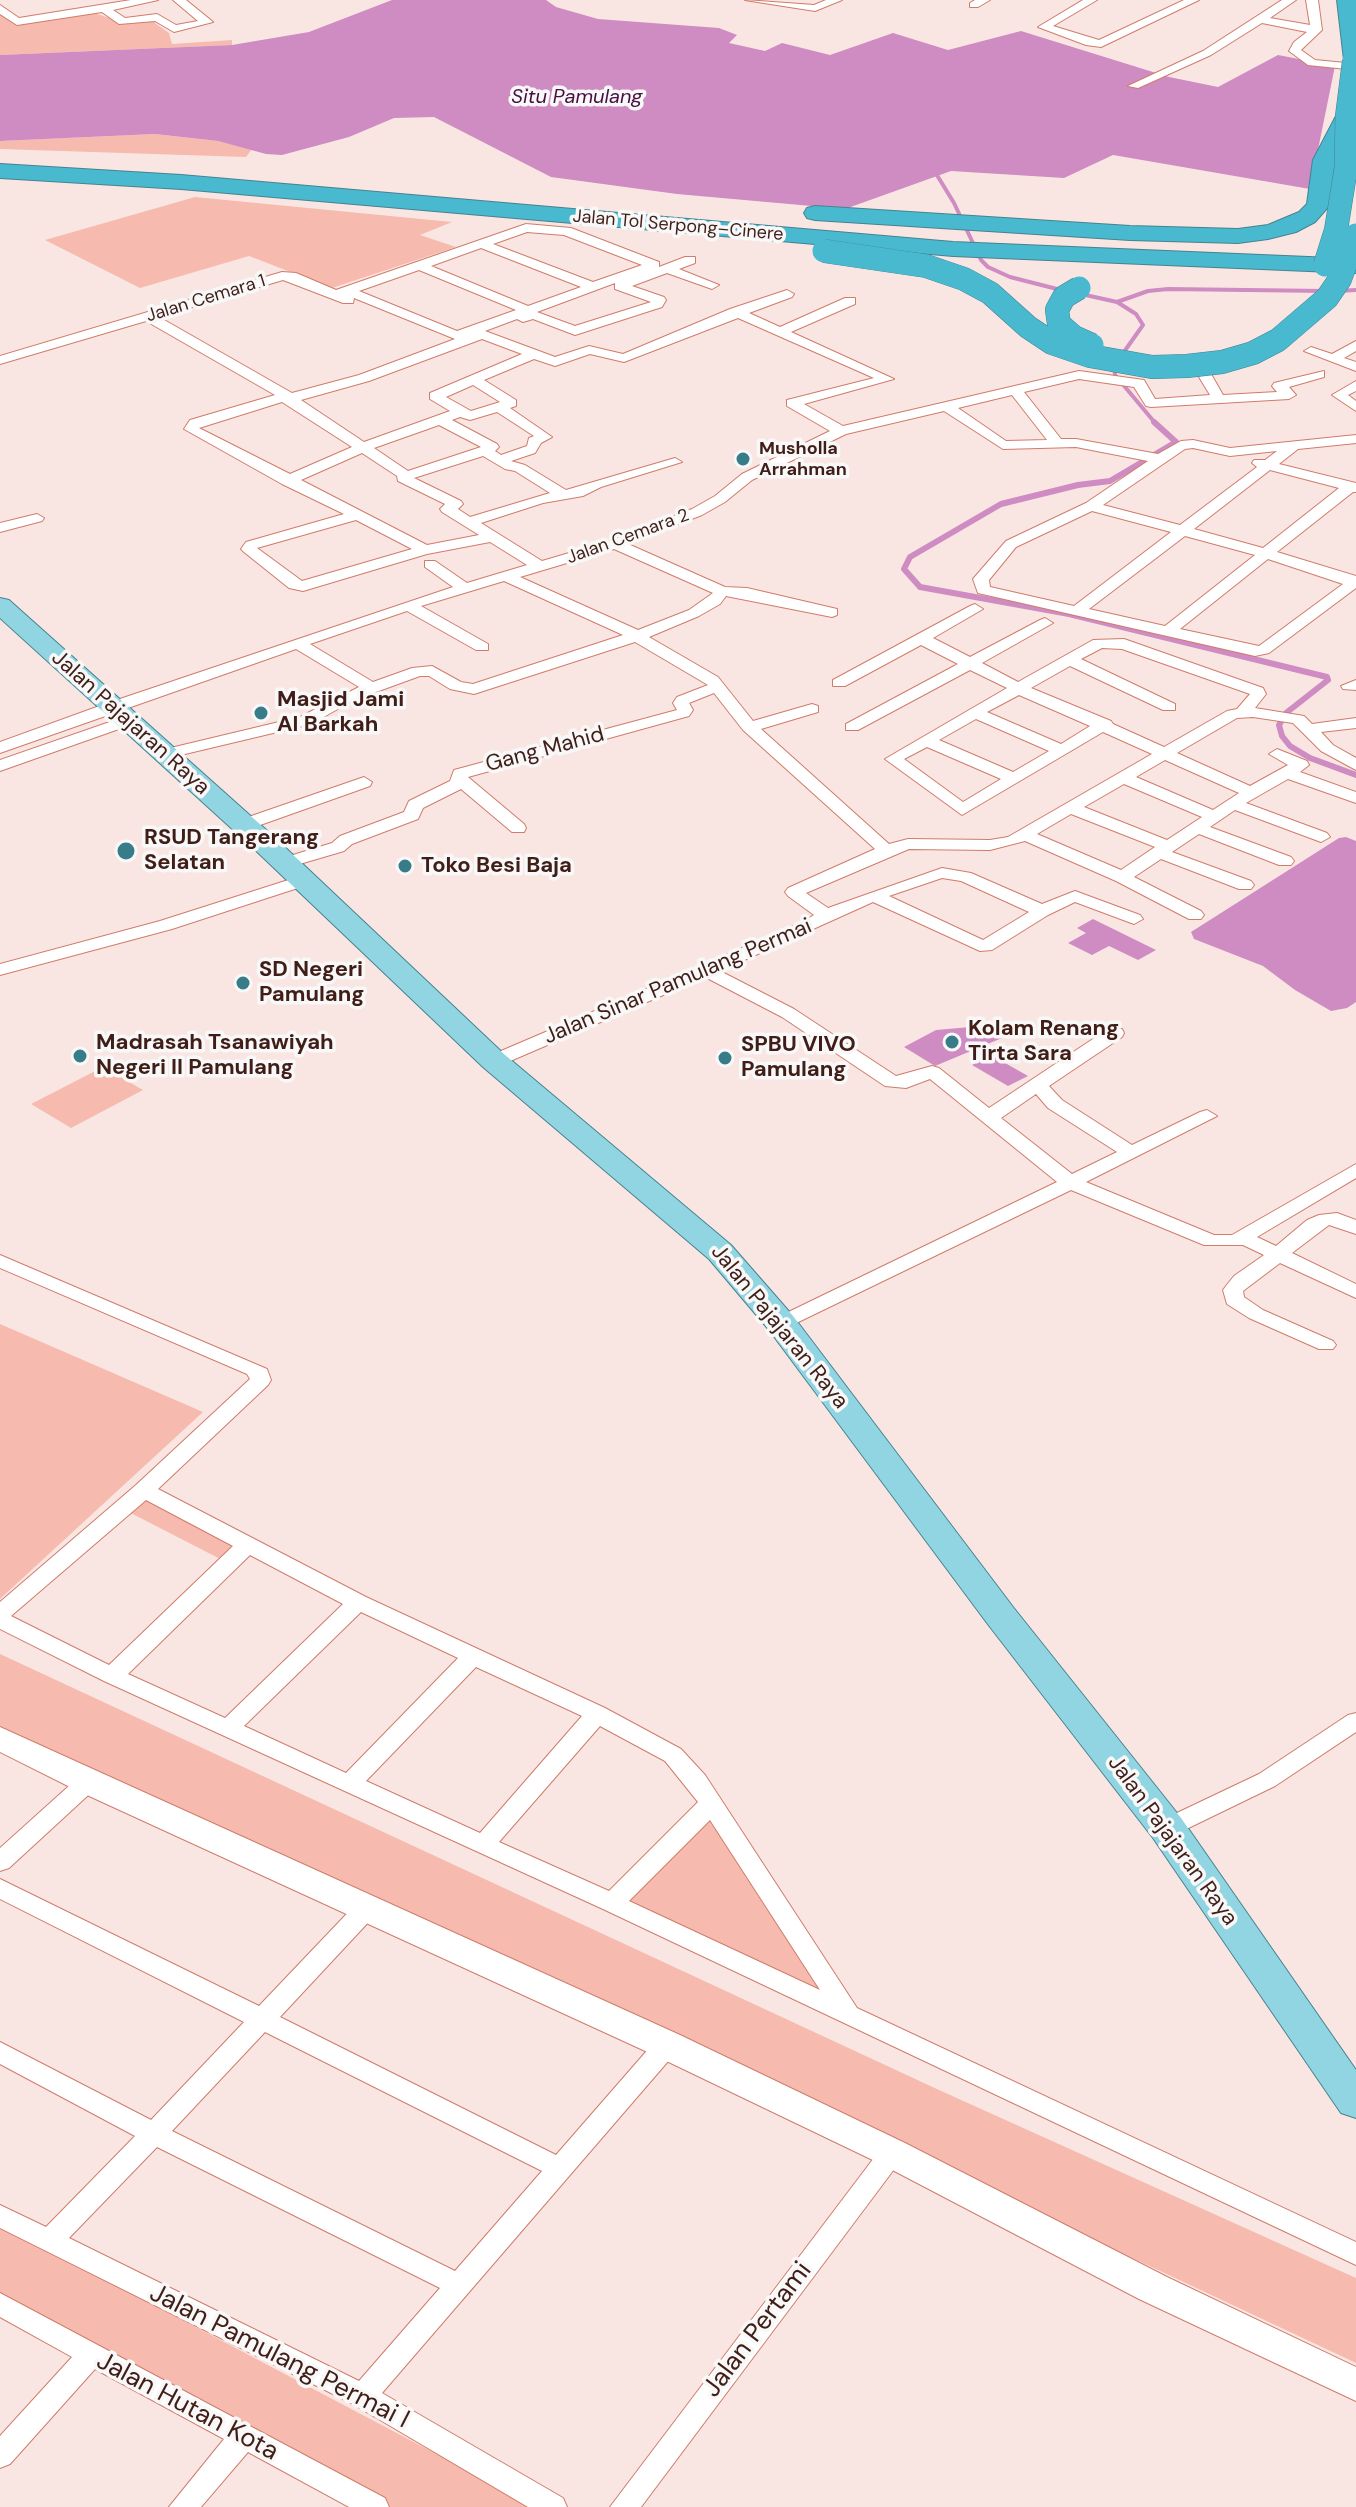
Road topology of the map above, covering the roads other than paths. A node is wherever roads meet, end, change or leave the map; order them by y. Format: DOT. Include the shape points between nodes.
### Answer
graph roads {
  1 [pos="64,0"];
  2 [pos="152,0"];
  3 [pos="179,0"];
  4 [pos="751,0"];
  5 [pos="836,0"];
  6 [pos="1091,0"];
  7 [pos="1193,0"];
  8 [pos="1290,0"];
  9 [pos="1312,0"];
  10 [pos="1347,0"];
  11 [pos="771,1"];
  12 [pos="0,8"];
  13 [pos="104,8"];
  14 [pos="82,12"];
  15 [pos="1260,19"];
  16 [pos="1316,30"];
  17 [pos="1355,61"];
  18 [pos="1134,86"];
  19 [pos="1347,116"];
  20 [pos="0,157"];
  21 [pos="0,171"];
  22 [pos="186,175"];
  23 [pos="489,202"];
  24 [pos="713,206"];
  25 [pos="790,211"];
  26 [pos="948,235"];
  27 [pos="1356,235"];
  28 [pos="1000,238"];
  29 [pos="482,244"];
  30 [pos="1356,250"];
  31 [pos="690,260"];
  32 [pos="1356,266"];
  33 [pos="422,267"];
  34 [pos="665,268"];
  35 [pos="1356,276"];
  36 [pos="712,285"];
  37 [pos="596,288"];
  38 [pos="341,293"];
  39 [pos="787,294"];
  40 [pos="850,301"];
  41 [pos="529,311"];
  42 [pos="735,312"];
  43 [pos="149,317"];
  44 [pos="781,331"];
  45 [pos="482,334"];
  46 [pos="450,345"];
  47 [pos="1356,345"];
  48 [pos="1311,351"];
  49 [pos="534,354"];
  50 [pos="1333,359"];
  51 [pos="0,360"];
  52 [pos="1356,367"];
  53 [pos="1319,374"];
  54 [pos="1206,377"];
  55 [pos="474,380"];
  56 [pos="1356,385"];
  57 [pos="1015,390"];
  58 [pos="285,398"];
  59 [pos="1219,399"];
  60 [pos="946,406"];
  61 [pos="1356,407"];
  62 [pos="500,408"];
  63 [pos="461,412"];
  64 [pos="441,420"];
  65 [pos="841,431"];
  66 [pos="1351,441"];
  67 [pos="1056,442"];
  68 [pos="1293,446"];
  69 [pos="361,448"];
  70 [pos="485,451"];
  71 [pos="1223,451"];
  72 [pos="1161,459"];
  73 [pos="499,460"];
  74 [pos="675,462"];
  75 [pos="1268,466"];
  76 [pos="406,476"];
  77 [pos="287,481"];
  78 [pos="1354,487"];
  79 [pos="562,494"];
  80 [pos="1091,506"];
  81 [pos="358,515"];
  82 [pos="37,518"];
  83 [pos="470,522"];
  84 [pos="0,528"];
  85 [pos="1183,532"];
  86 [pos="494,537"];
  87 [pos="615,544"];
  88 [pos="1265,553"];
  89 [pos="428,557"];
  90 [pos="541,567"];
  91 [pos="507,577"];
  92 [pos="1355,582"];
  93 [pos="465,588"];
  94 [pos="722,591"];
  95 [pos="0,605"];
  96 [pos="408,605"];
  97 [pos="975,609"];
  98 [pos="1077,611"];
  99 [pos="832,612"];
  100 [pos="1045,623"];
  101 [pos="1168,631"];
  102 [pos="637,636"];
  103 [pos="920,638"];
  104 [pos="297,643"];
  105 [pos="482,647"];
  106 [pos="1070,660"];
  107 [pos="969,663"];
  108 [pos="839,683"];
  109 [pos="719,686"];
  110 [pos="370,687"];
  111 [pos="1020,689"];
  112 [pos="1169,707"];
  113 [pos="812,709"];
  114 [pos="1243,712"];
  115 [pos="975,713"];
  116 [pos="119,714"];
  117 [pos="1356,723"];
  118 [pos="1105,724"];
  119 [pos="749,727"];
  120 [pos="852,727"];
  121 [pos="1335,728"];
  122 [pos="1309,729"];
  123 [pos="926,740"];
  124 [pos="1322,743"];
  125 [pos="0,748"];
  126 [pos="1062,750"];
  127 [pos="164,754"];
  128 [pos="1165,754"];
  129 [pos="1277,754"];
  130 [pos="1356,765"];
  131 [pos="0,766"];
  132 [pos="1287,773"];
  133 [pos="1123,777"];
  134 [pos="460,779"];
  135 [pos="1014,779"];
  136 [pos="364,782"];
  137 [pos="1251,792"];
  138 [pos="1356,798"];
  139 [pos="1235,804"];
  140 [pos="1073,809"];
  141 [pos="1216,817"];
  142 [pos="243,825"];
  143 [pos="518,828"];
  144 [pos="1198,828"];
  145 [pos="1024,835"];
  146 [pos="1321,837"];
  147 [pos="886,850"];
  148 [pos="1165,850"];
  149 [pos="1285,861"];
  150 [pos="295,872"];
  151 [pos="1122,877"];
  152 [pos="1245,885"];
  153 [pos="874,896"];
  154 [pos="1042,911"];
  155 [pos="826,915"];
  156 [pos="1195,915"];
  157 [pos="1134,919"];
  158 [pos="0,970"];
  159 [pos="705,970"];
  160 [pos="1115,1033"];
  161 [pos="494,1061"];
  162 [pos="1038,1085"];
  163 [pos="1207,1116"];
  164 [pos="989,1117"];
  165 [pos="1129,1152"];
  166 [pos="1356,1170"];
  167 [pos="1069,1182"];
  168 [pos="1356,1228"];
  169 [pos="1242,1237"];
  170 [pos="1278,1255"];
  171 [pos="0,1261"];
  172 [pos="1356,1292"];
  173 [pos="781,1323"];
  174 [pos="1326,1345"];
  175 [pos="144,1490"];
  176 [pos="247,1545"];
  177 [pos="358,1602"];
  178 [pos="0,1617"];
  179 [pos="473,1656"];
  180 [pos="112,1676"];
  181 [pos="597,1714"];
  182 [pos="1356,1721"];
  183 [pos="227,1729"];
  184 [pos="0,1738"];
  185 [pos="88,1782"];
  186 [pos="349,1784"];
  187 [pos="710,1805"];
  188 [pos="1167,1828"];
  189 [pos="482,1846"];
  190 [pos="0,1862"];
  191 [pos="0,1888"];
  192 [pos="612,1903"];
  193 [pos="367,1908"];
  194 [pos="847,2012"];
  195 [pos="260,2020"];
  196 [pos="667,2045"];
  197 [pos="0,2052"];
  198 [pos="1356,2102"];
  199 [pos="154,2134"];
  200 [pos="892,2153"];
  201 [pos="559,2168"];
  202 [pos="0,2216"];
  203 [pos="48,2242"];
  204 [pos="1356,2254"];
  205 [pos="459,2285"];
  206 [pos="0,2304"];
  207 [pos="91,2355"];
  208 [pos="1356,2385"];
  209 [pos="363,2396"];
  210 [pos="243,2438"];
  211 [pos="0,2456"];
  212 [pos="183,2507"];
  213 [pos="375,2507"];
  214 [pos="553,2507"];
  215 [pos="624,2507"];
  1 -- 14 [label="street"];
  2 -- 13 [label="street"];
  3 -- 13 [label="street" via="207,22 171,29 157,17 123,22"];
  4 -- 11 [label="street"];
  5 -- 11 [label="street" via="815,8"];
  6 -- 7 [label="street" via="1044,27 1101,44"];
  8 -- 15 [label="street"];
  9 -- 16 [label="street"];
  10 -- 17 [label="highway"];
  12 -- 14 [label="street" via="17,22"];
  13 -- 14 [label="street"];
  15 -- 16 [label="street"];
  15 -- 18 [label="street" via="1207,53"];
  16 -- 17 [label="street" via="1298,44 1295,51 1300,57 1312,63"];
  17 -- 19 [label="highway, bridge"];
  19 -- 28 [label="highway" via="1324,160 1318,206 1288,227 1206,235"];
  19 -- 35 [label="highway, bridge" via="1346,168 1330,255 1305,296 1260,335 1238,347 1185,358 1153,358 1097,348 1074,337 1059,324 1057,310 1064,297 1096,283 1174,275"];
  20 -- 22 [label="highway, Jalan Tol Serpong–Cinere"];
  21 -- 22 [label="highway, Jalan Tol Serpong–Cinere"];
  22 -- 23 [label="highway, Jalan Tol Serpong–Cinere"];
  23 -- 24 [label="highway"];
  23 -- 26 [label="highway, Jalan Tol Serpong–Cinere"];
  23 -- 27 [label="highway, bridge" via="926,266 990,293 1052,343 1152,367 1243,356 1278,340 1327,298"];
  25 -- 26 [label="highway"];
  26 -- 28 [label="highway, Jalan Tol Serpong–Cinere"];
  28 -- 30 [label="highway, Jalan Tol Serpong–Cinere"];
  28 -- 32 [label="highway, Jalan Tol Serpong–Cinere"];
  29 -- 33 [label="street"];
  29 -- 37 [label="street"];
  29 -- 37 [label="street" via="526,228 566,231 654,265"];
  31 -- 34 [label="street"];
  33 -- 38 [label="street"];
  33 -- 41 [label="street"];
  34 -- 36 [label="street"];
  34 -- 45 [label="street" via="620,286 659,300 657,304 575,331 530,315"];
  37 -- 41 [label="street"];
  38 -- 41 [label="street" via="451,335"];
  38 -- 43 [label="street, Jalan Cemara 1" via="282,276"];
  38 -- 46 [label="street, Jalan Cemara 1"];
  39 -- 42 [label="street"];
  40 -- 44 [label="street"];
  42 -- 44 [label="street"];
  42 -- 49 [label="street" via="624,358 589,350 558,363"];
  43 -- 51 [label="street, Jalan Cemara 1"];
  43 -- 58 [label="street"];
  44 -- 65 [label="street" via="887,379 792,403"];
  45 -- 46 [label="street"];
  45 -- 49 [label="street"];
  46 -- 58 [label="street" via="364,378"];
  47 -- 50 [label="street"];
  48 -- 50 [label="street"];
  49 -- 55 [label="street"];
  50 -- 52 [label="street"];
  53 -- 59 [label="street" via="1279,386 1289,395"];
  54 -- 59 [label="street"];
  55 -- 62 [label="street" via="511,402"];
  55 -- 63 [label="street" via="435,396"];
  56 -- 61 [label="street" via="1339,395"];
  57 -- 59 [label="street, Jalan Cemara 2" via="1079,375 1133,382 1151,403"];
  57 -- 60 [label="street, Jalan Cemara 2"];
  57 -- 67 [label="street"];
  58 -- 69 [label="street"];
  58 -- 77 [label="street" via="195,423 191,429"];
  60 -- 65 [label="street, Jalan Cemara 2"];
  60 -- 67 [label="street" via="1003,445"];
  62 -- 63 [label="street" via="470,416"];
  62 -- 73 [label="street" via="545,437 534,441 530,450"];
  63 -- 64 [label="street"];
  64 -- 69 [label="street"];
  64 -- 70 [label="street" via="492,447"];
  65 -- 87 [label="street, Jalan Cemara 2" via="747,477 697,512"];
  66 -- 68 [label="street"];
  67 -- 72 [label="street"];
  68 -- 71 [label="street"];
  68 -- 75 [label="street"];
  69 -- 76 [label="street"];
  69 -- 77 [label="street"];
  70 -- 73 [label="street"];
  70 -- 76 [label="street"];
  71 -- 72 [label="street" via="1187,444"];
  71 -- 75 [label="street"];
  72 -- 80 [label="street"];
  73 -- 79 [label="street"];
  74 -- 79 [label="street"];
  75 -- 78 [label="street"];
  75 -- 85 [label="street"];
  76 -- 83 [label="street" via="456,504 447,509"];
  77 -- 81 [label="street"];
  78 -- 88 [label="street"];
  79 -- 83 [label="street"];
  80 -- 85 [label="street"];
  80 -- 98 [label="street" via="1011,544 981,579 983,590"];
  81 -- 89 [label="street"];
  81 -- 89 [label="street" via="249,549 299,586"];
  82 -- 84 [label="street"];
  83 -- 86 [label="street"];
  85 -- 88 [label="street"];
  85 -- 98 [label="street"];
  86 -- 89 [label="street"];
  86 -- 90 [label="street"];
  87 -- 90 [label="street, Jalan Cemara 2"];
  87 -- 94 [label="street"];
  88 -- 92 [label="street"];
  88 -- 101 [label="street"];
  89 -- 93 [label="street"];
  90 -- 91 [label="street, Jalan Cemara 2"];
  91 -- 93 [label="street, Jalan Cemara 2"];
  91 -- 102 [label="street"];
  92 -- 101 [label="street" via="1263,650"];
  93 -- 96 [label="street, Jalan Cemara 2"];
  94 -- 99 [label="street"];
  94 -- 102 [label="street" via="694,613"];
  95 -- 116 [label="main road, Jalan Pajajaran Raya"];
  96 -- 104 [label="street, Jalan Cemara 2"];
  96 -- 105 [label="street"];
  97 -- 103 [label="street"];
  98 -- 101 [label="street"];
  100 -- 107 [label="street"];
  102 -- 109 [label="street"];
  102 -- 110 [label="street" via="474,689 425,670"];
  103 -- 107 [label="street"];
  103 -- 108 [label="street"];
  104 -- 110 [label="street"];
  104 -- 116 [label="street, Jalan Cemara 2"];
  106 -- 111 [label="street"];
  106 -- 112 [label="street"];
  106 -- 114 [label="street" via="1099,643 1124,644 1257,691"];
  107 -- 111 [label="street"];
  107 -- 120 [label="street"];
  109 -- 119 [label="street"];
  109 -- 134 [label="street, Gang Mahid" via="683,700 683,713 465,772"];
  110 -- 127 [label="street" via="305,721"];
  111 -- 115 [label="street"];
  111 -- 118 [label="street"];
  113 -- 119 [label="street"];
  114 -- 122 [label="street" via="1284,716"];
  114 -- 128 [label="street, Jalan Sinar Pamulang Permai"];
  115 -- 123 [label="street"];
  115 -- 126 [label="street"];
  116 -- 125 [label="street"];
  116 -- 127 [label="main road, Jalan Pajajaran Raya"];
  116 -- 131 [label="street"];
  117 -- 121 [label="street"];
  118 -- 126 [label="street"];
  118 -- 128 [label="street"];
  119 -- 147 [label="street"];
  121 -- 122 [label="street"];
  121 -- 124 [label="street"];
  122 -- 124 [label="street"];
  123 -- 135 [label="street"];
  123 -- 135 [label="street" via="893,759 958,810"];
  124 -- 130 [label="street"];
  126 -- 135 [label="street"];
  127 -- 142 [label="main road, Jalan Pajajaran Raya"];
  128 -- 133 [label="street, Jalan Sinar Pamulang Permai"];
  128 -- 137 [label="street"];
  129 -- 132 [label="street" via="1301,763"];
  132 -- 137 [label="street"];
  132 -- 138 [label="street"];
  133 -- 140 [label="street, Jalan Sinar Pamulang Permai"];
  133 -- 141 [label="street"];
  134 -- 143 [label="street"];
  134 -- 150 [label="street, Gang Mahid" via="415,805 412,815 346,840"];
  136 -- 142 [label="street"];
  137 -- 139 [label="street"];
  139 -- 141 [label="street"];
  139 -- 146 [label="street"];
  140 -- 145 [label="street, Jalan Sinar Pamulang Permai"];
  140 -- 148 [label="street"];
  141 -- 144 [label="street"];
  142 -- 150 [label="main road, Jalan Pajajaran Raya"];
  144 -- 148 [label="street"];
  144 -- 149 [label="street"];
  145 -- 147 [label="street, Jalan Sinar Pamulang Permai" via="990,845 926,843"];
  145 -- 151 [label="street"];
  147 -- 155 [label="street, Jalan Sinar Pamulang Permai" via="794,892"];
  148 -- 151 [label="street"];
  148 -- 152 [label="street"];
  150 -- 158 [label="street" via="166,925"];
  150 -- 161 [label="main road, Jalan Pajajaran Raya"];
  151 -- 156 [label="street"];
  153 -- 154 [label="street" via="952,873"];
  153 -- 154 [label="street" via="980,946"];
  153 -- 155 [label="street"];
  154 -- 157 [label="street" via="1075,896"];
  155 -- 159 [label="street, Jalan Sinar Pamulang Permai"];
  159 -- 161 [label="street, Jalan Sinar Pamulang Permai"];
  159 -- 164 [label="street" via="788,1013 892,1082 932,1072"];
  160 -- 162 [label="street"];
  161 -- 173 [label="main road, Jalan Pajajaran Raya" via="704,1236"];
  162 -- 164 [label="street"];
  162 -- 165 [label="street" via="1055,1104"];
  163 -- 165 [label="street"];
  164 -- 167 [label="street"];
  165 -- 167 [label="street"];
  166 -- 169 [label="street"];
  167 -- 169 [label="street" via="1211,1241"];
  167 -- 173 [label="street"];
  168 -- 170 [label="street" via="1326,1219"];
  169 -- 170 [label="street"];
  170 -- 172 [label="street"];
  170 -- 174 [label="street" via="1241,1280 1233,1290 1234,1300"];
  171 -- 175 [label="street" via="260,1374 261,1380"];
  173 -- 188 [label="main road, Jalan Pajajaran Raya"];
  175 -- 176 [label="street"];
  175 -- 178 [label="street"];
  176 -- 177 [label="street"];
  176 -- 180 [label="street"];
  177 -- 179 [label="street"];
  177 -- 183 [label="street"];
  178 -- 180 [label="street"];
  179 -- 181 [label="street"];
  179 -- 186 [label="street"];
  180 -- 183 [label="street"];
  181 -- 187 [label="street" via="673,1755"];
  181 -- 189 [label="street"];
  182 -- 188 [label="street" via="1267,1780"];
  183 -- 186 [label="street"];
  184 -- 185 [label="street"];
  185 -- 190 [label="street"];
  185 -- 193 [label="street"];
  186 -- 189 [label="street"];
  187 -- 192 [label="street"];
  187 -- 194 [label="street"];
  188 -- 198 [label="main road, Jalan Pajajaran Raya"];
  189 -- 192 [label="street"];
  191 -- 195 [label="street"];
  192 -- 194 [label="street"];
  193 -- 195 [label="street"];
  193 -- 196 [label="street"];
  194 -- 204 [label="street"];
  195 -- 199 [label="street"];
  195 -- 201 [label="street"];
  196 -- 200 [label="street"];
  196 -- 201 [label="street"];
  197 -- 199 [label="street"];
  199 -- 203 [label="street"];
  199 -- 205 [label="street"];
  200 -- 208 [label="street" via="1153,2288"];
  200 -- 215 [label="street, Jalan Pertami"];
  201 -- 205 [label="street"];
  202 -- 203 [label="street, Jalan Pamulang Permai I"];
  203 -- 209 [label="street, Jalan Pamulang Permai I"];
  205 -- 209 [label="street"];
  206 -- 207 [label="street, Jalan Hutan Kota"];
  207 -- 210 [label="street, Jalan Hutan Kota"];
  207 -- 211 [label="street"];
  209 -- 214 [label="street, Jalan Pamulang Permai I"];
  210 -- 212 [label="street"];
  210 -- 213 [label="street, Jalan Hutan Kota"];
}
